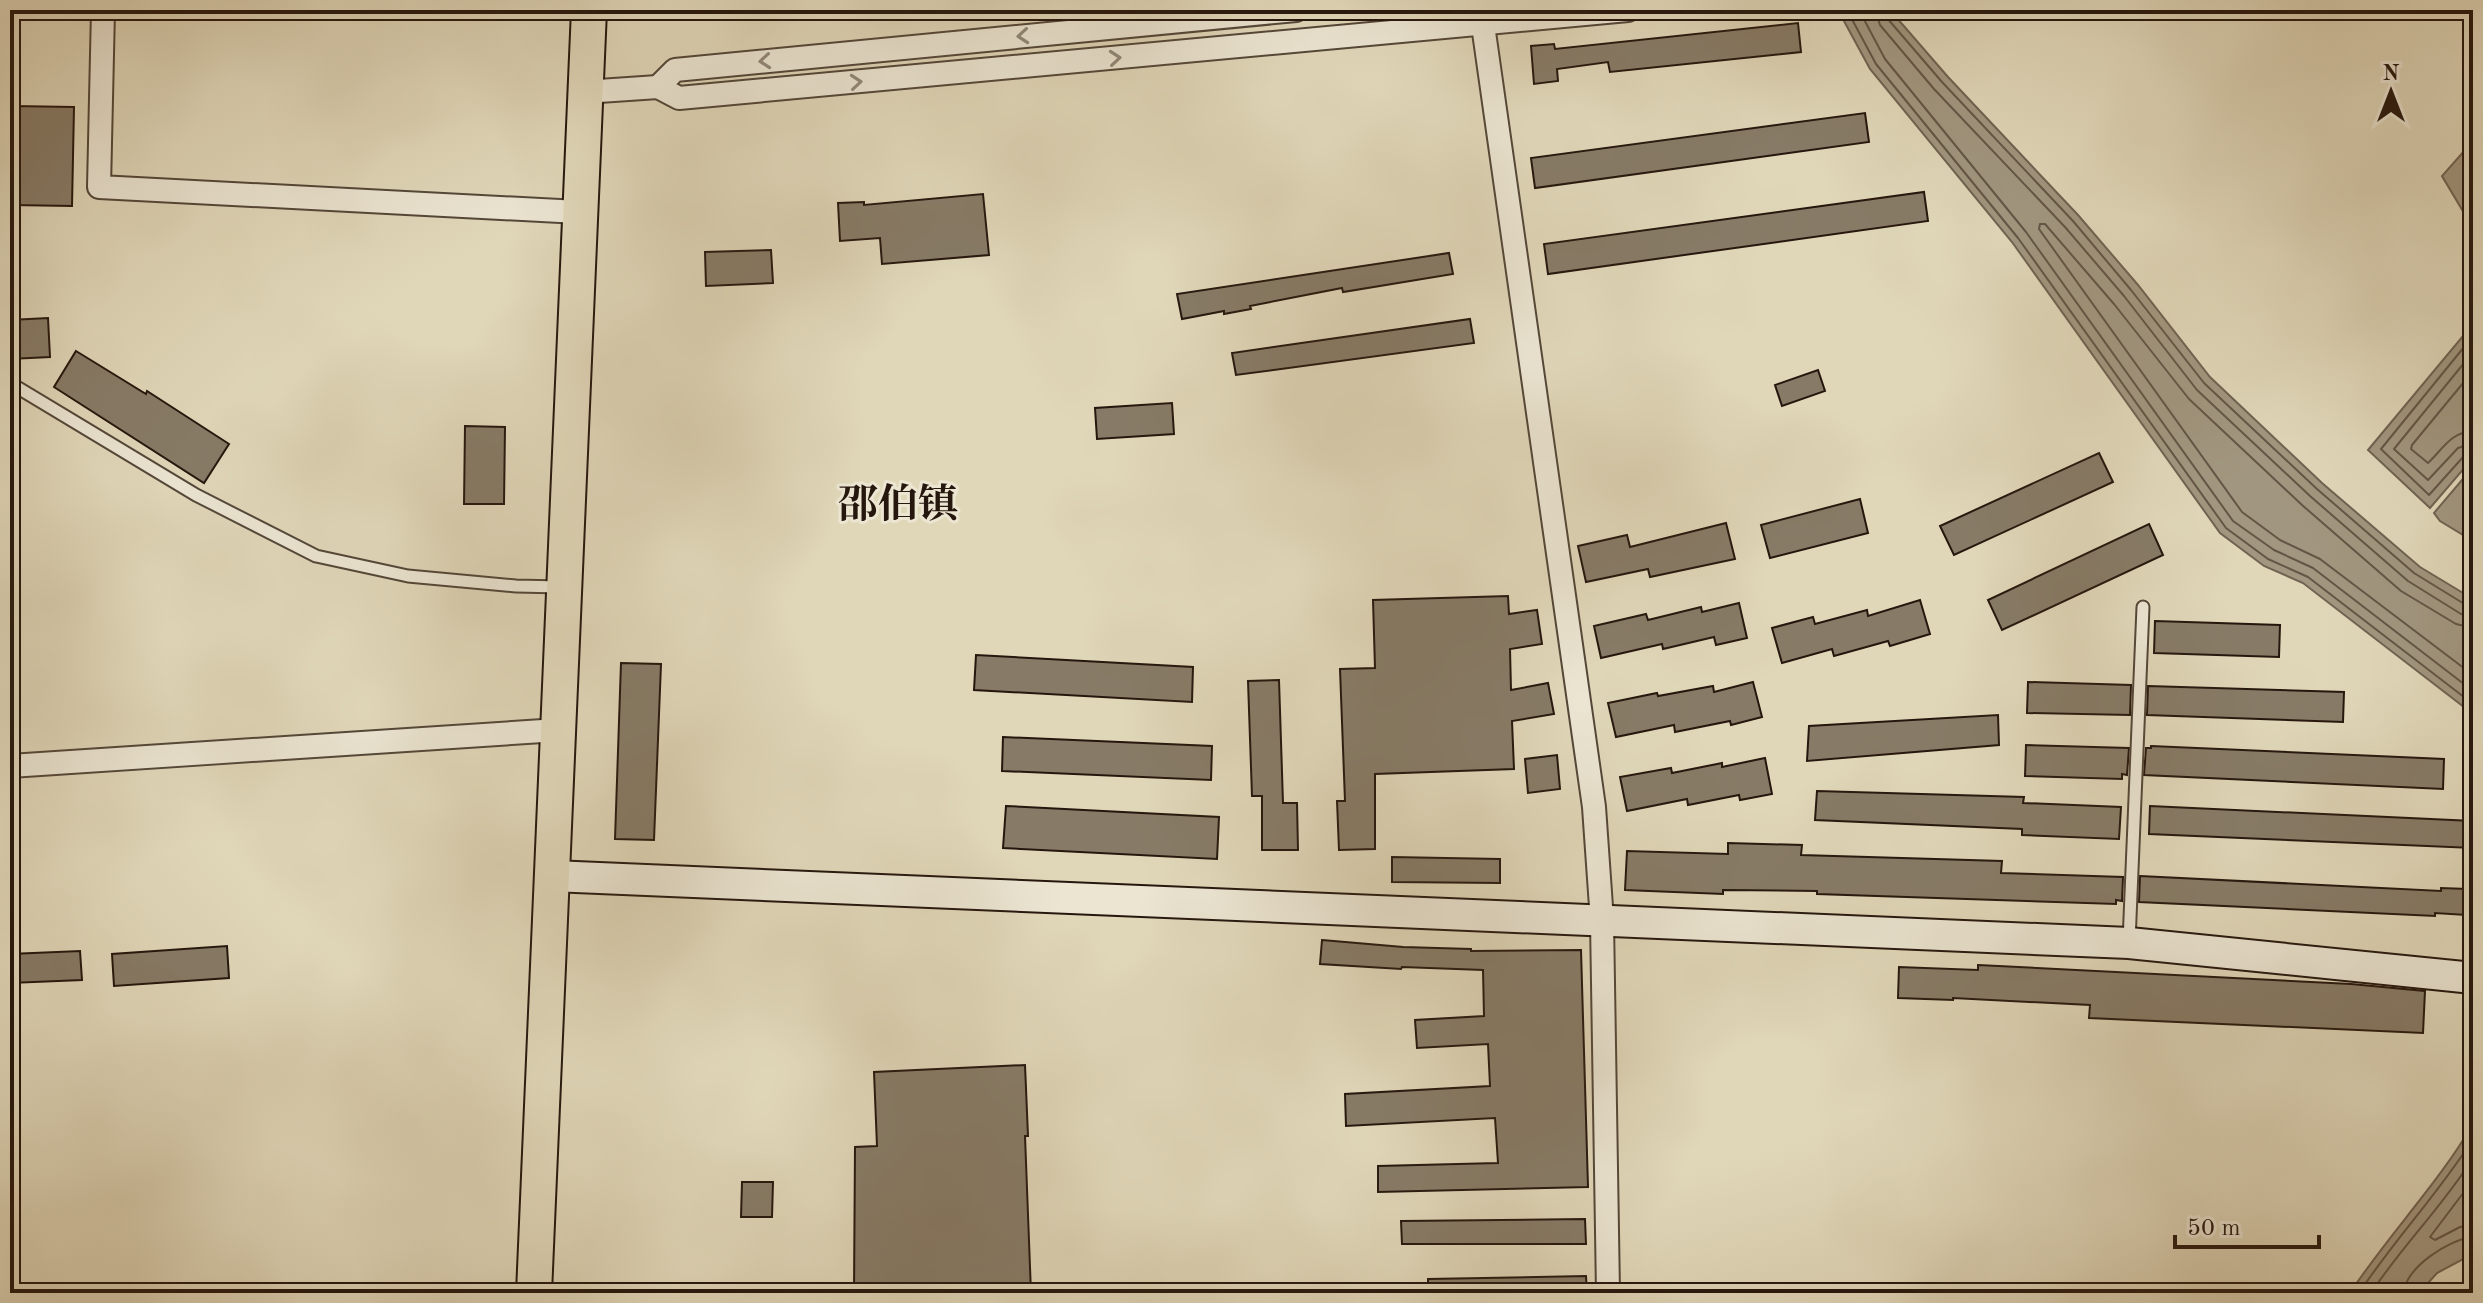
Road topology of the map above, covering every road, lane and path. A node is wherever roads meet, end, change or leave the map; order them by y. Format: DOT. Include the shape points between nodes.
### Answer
graph roads {
  1 [pos="103,10"];
  2 [pos="589,10"];
  3 [pos="1296,10"];
  4 [pos="1628,10"];
  5 [pos="1482,17"];
  6 [pos="658,87"];
  7 [pos="584,92"];
  8 [pos="579,212"];
  9 [pos="10,383"];
  10 [pos="564,587"];
  11 [pos="2143,607"];
  12 [pos="558,730"];
  13 [pos="10,766"];
  14 [pos="552,876"];
  15 [pos="1602,921"];
  16 [pos="2129,943"];
  17 [pos="2473,978"];
  18 [pos="534,1293"];
  19 [pos="1608,1293"];
  1 -- 8 [label="street" via="99,187"];
  2 -- 7 [label="main road"];
  3 -- 6 [label="street, one-way" via="675,70"];
  4 -- 5 [label="street"];
  6 -- 5 [label="street, one-way" via="679,98"];
  5 -- 15 [label="street" via="1594,807"];
  6 -- 7 [label="street"];
  7 -- 8 [label="main road"];
  8 -- 10 [label="main road"];
  9 -- 10 [label="lane" via="196,495 316,556 408,576"];
  10 -- 12 [label="main road"];
  11 -- 16 [label="lane"];
  12 -- 13 [label="street"];
  12 -- 14 [label="main road"];
  14 -- 15 [label="main road"];
  14 -- 18 [label="main road"];
  15 -- 16 [label="main road"];
  15 -- 19 [label="street"];
  16 -- 17 [label="main road"];
}
